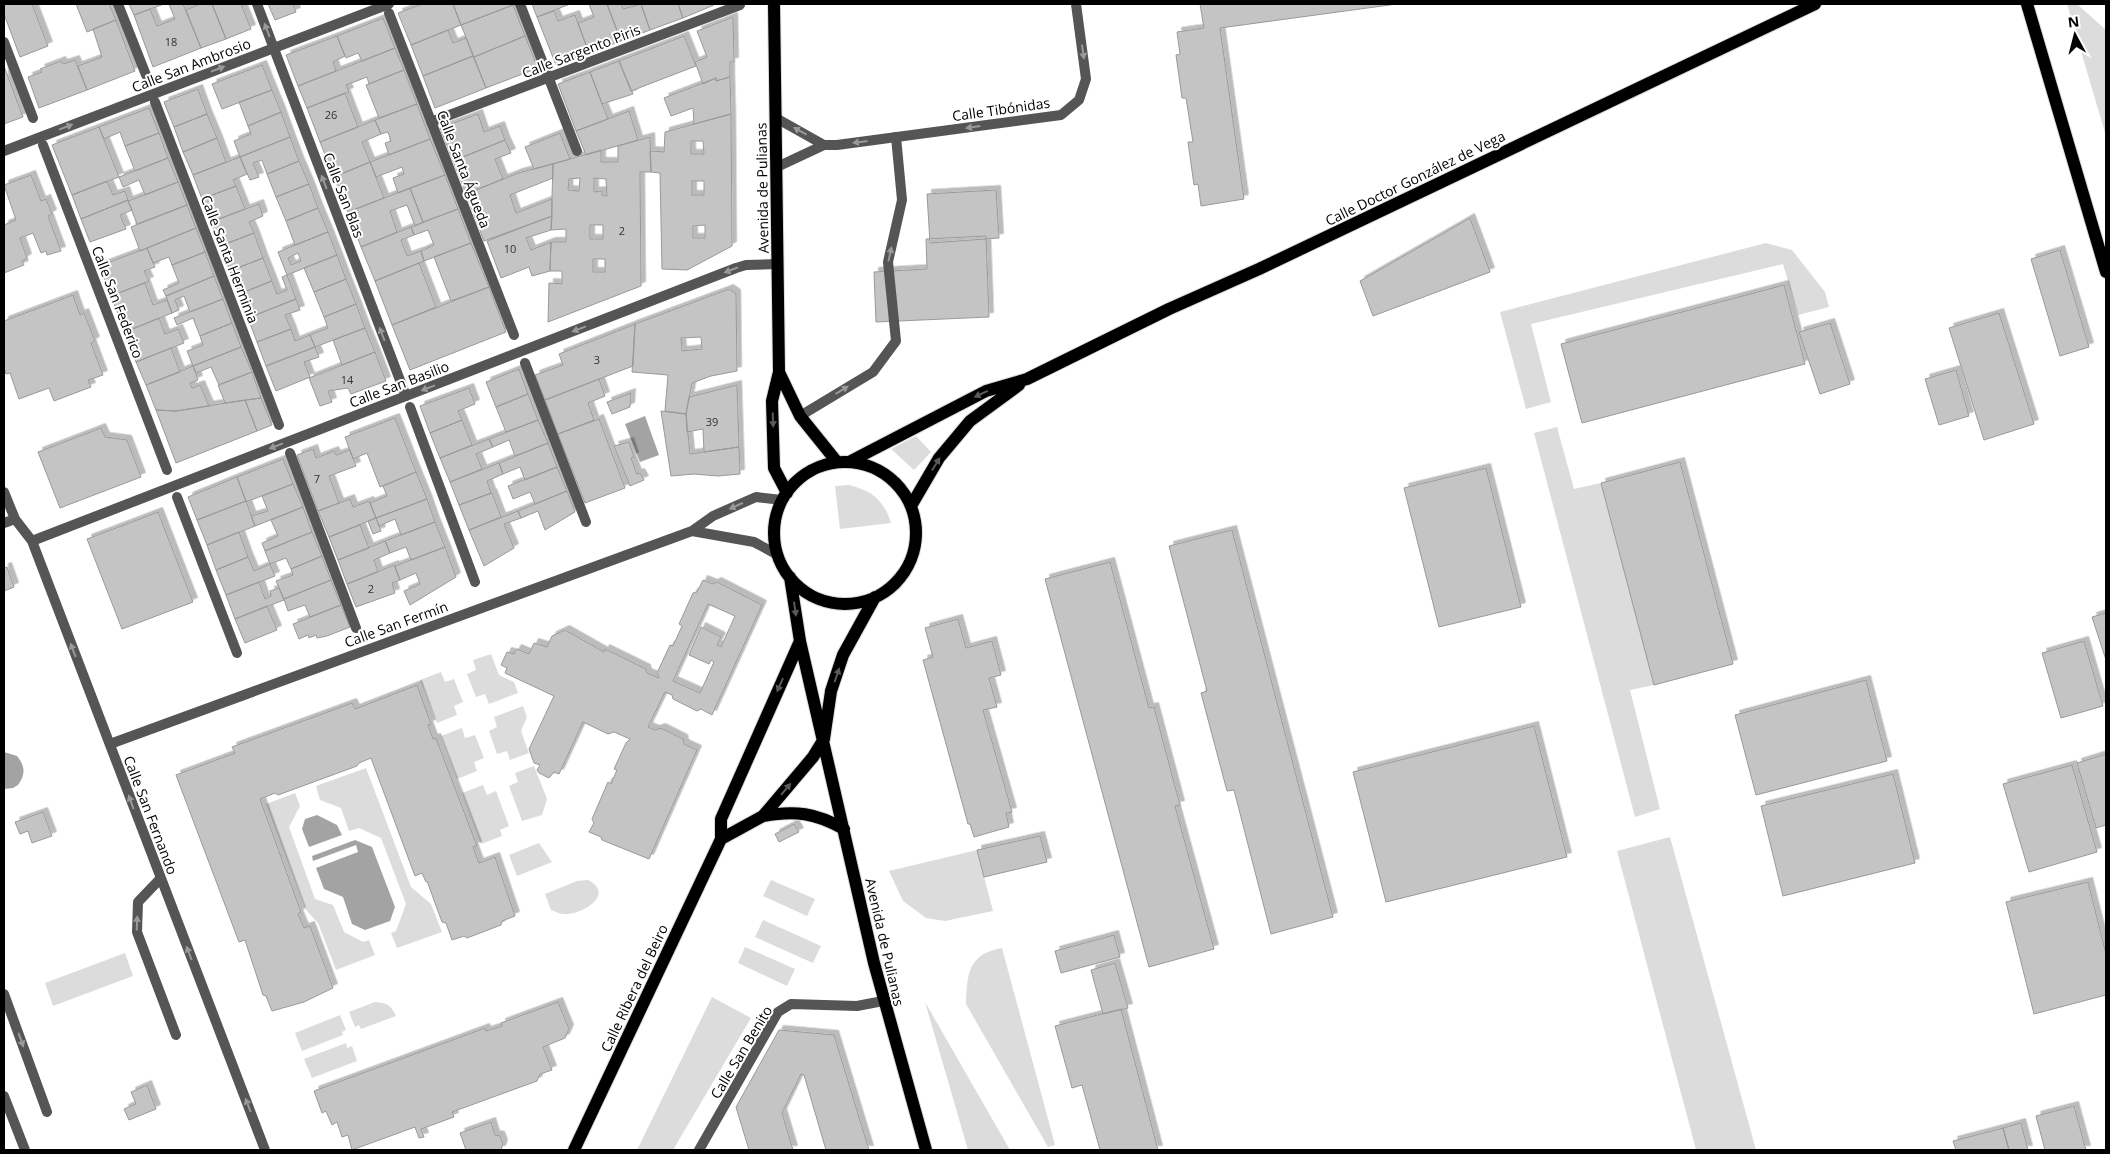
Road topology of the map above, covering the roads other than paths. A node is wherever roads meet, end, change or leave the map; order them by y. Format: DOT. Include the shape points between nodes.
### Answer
graph roads {
  1 [pos="118,4"];
  2 [pos="257,4"];
  3 [pos="520,4"];
  4 [pos="774,4"];
  5 [pos="1076,4"];
  6 [pos="1815,4"];
  7 [pos="2027,4"];
  8 [pos="740,5"];
  9 [pos="389,8"];
  10 [pos="4,42"];
  11 [pos="274,48"];
  12 [pos="146,75"];
  13 [pos="549,78"];
  14 [pos="155,102"];
  15 [pos="33,118"];
  16 [pos="776,118"];
  17 [pos="431,122"];
  18 [pos="896,137"];
  19 [pos="42,144"];
  20 [pos="824,145"];
  21 [pos="4,151"];
  22 [pos="577,151"];
  23 [pos="777,167"];
  24 [pos="778,264"];
  25 [pos="2106,272"];
  26 [pos="514,335"];
  27 [pos="525,363"];
  28 [pos="779,372"];
  29 [pos="1027,379"];
  30 [pos="406,396"];
  31 [pos="410,407"];
  32 [pos="800,416"];
  33 [pos="279,425"];
  34 [pos="290,454"];
  35 [pos="843,462"];
  36 [pos="167,470"];
  37 [pos="4,492"];
  38 [pos="785,496"];
  39 [pos="177,497"];
  40 [pos="911,506"];
  41 [pos="15,519"];
  42 [pos="586,522"];
  43 [pos="4,523"];
  44 [pos="692,531"];
  45 [pos="32,541"];
  46 [pos="778,556"];
  47 [pos="790,577"];
  48 [pos="475,582"];
  49 [pos="875,597"];
  50 [pos="356,628"];
  51 [pos="800,640"];
  52 [pos="237,653"];
  53 [pos="824,739"];
  54 [pos="110,744"];
  55 [pos="763,816"];
  56 [pos="844,829"];
  57 [pos="721,839"];
  58 [pos="160,879"];
  59 [pos="4,994"];
  60 [pos="883,1001"];
  61 [pos="176,1035"];
  62 [pos="4,1096"];
  63 [pos="47,1112"];
  64 [pos="702,1149"];
  65 [pos="25,1150"];
  66 [pos="266,1150"];
  67 [pos="574,1150"];
  68 [pos="926,1150"];
  1 -- 12 [label="street"];
  11 -- 2 [label="street, Calle San Blas, one-way"];
  3 -- 13 [label="street"];
  4 -- 16 [label="main road, Avenida de Pulianas"];
  5 -- 18 [label="street, Calle Tibónidas, one-way" via="1086,79 1079,100 1061,116"];
  6 -- 29 [label="main road, Calle Doctor González de Vega"];
  7 -- 25 [label="main road"];
  8 -- 13 [label="street, Calle Sargento Piris"];
  9 -- 11 [label="street, Calle San Ambrosio"];
  9 -- 17 [label="street, Calle Santa Águeda"];
  10 -- 15 [label="street"];
  21 -- 11 [label="street, Calle San Ambrosio, one-way"];
  30 -- 11 [label="street, Calle San Blas, one-way"];
  13 -- 17 [label="street, Calle Sargento Piris"];
  13 -- 22 [label="street"];
  14 -- 33 [label="street, Calle Santa Herminia"];
  20 -- 16 [label="street, one-way"];
  16 -- 23 [label="main road, Avenida de Pulianas"];
  17 -- 26 [label="street, Calle Santa Águeda"];
  18 -- 20 [label="street, Calle Tibónidas, one-way"];
  32 -- 18 [label="street, one-way" via="873,372 896,341 888,262 902,200"];
  19 -- 36 [label="street, Calle San Federico"];
  20 -- 23 [label="street, Calle Tibónidas"];
  23 -- 24 [label="main road, Avenida de Pulianas"];
  24 -- 28 [label="main road, Avenida de Pulianas"];
  24 -- 30 [label="street, Calle San Basilio, one-way" via="736,268"];
  27 -- 42 [label="street"];
  28 -- 32 [label="main road, Avenida de Pulianas"];
  28 -- 38 [label="main road, Avenida de Pulianas, one-way" via="772,401 774,468"];
  29 -- 35 [label="main road, Calle Doctor González de Vega, one-way" via="986,391"];
  40 -- 29 [label="main road, Calle Doctor González de Vega, one-way" via="939,458 970,421"];
  30 -- 45 [label="street, Calle San Basilio, one-way"];
  31 -- 48 [label="street"];
  32 -- 35 [label="main road, Avenida de Pulianas"];
  34 -- 50 [label="street"];
  35 -- 38 [label="main road" via="819,467 803,476"];
  35 -- 40 [label="main road" via="877,469 897,483"];
  37 -- 41 [label="street, Calle San Fernando"];
  38 -- 44 [label="street, Calle San Fermín, one-way" via="756,497 713,516"];
  38 -- 46 [label="main road" via="776,516 774,534"];
  39 -- 52 [label="street"];
  40 -- 49 [label="main road" via="916,527 915,546 908,566 897,581"];
  41 -- 43 [label="street"];
  41 -- 45 [label="street, Calle San Fernando"];
  44 -- 46 [label="street" via="754,542"];
  44 -- 54 [label="street, Calle San Fermín"];
  54 -- 45 [label="street, Calle San Fernando, one-way"];
  46 -- 47 [label="main road"];
  47 -- 49 [label="main road" via="816,597 839,604"];
  47 -- 51 [label="main road, Avenida de Pulianas, one-way"];
  53 -- 49 [label="main road, Avenida de Pulianas, one-way" via="831,691 843,655"];
  51 -- 53 [label="main road, Avenida de Pulianas"];
  51 -- 57 [label="main road, Calle Ribera del Beiro, one-way" via="721,819"];
  55 -- 53 [label="main road, one-way" via="813,757"];
  53 -- 56 [label="main road, Avenida de Pulianas"];
  58 -- 54 [label="street, Calle San Fernando, one-way"];
  55 -- 56 [label="main road" via="782,812 804,813 827,819"];
  55 -- 57 [label="main road"];
  56 -- 60 [label="main road, Avenida de Pulianas"];
  57 -- 67 [label="main road, Calle Ribera del Beiro"];
  61 -- 58 [label="street, one-way" via="137,932 138,902"];
  66 -- 58 [label="street, Calle San Fernando, one-way"];
  59 -- 63 [label="street, one-way"];
  60 -- 64 [label="street, Calle San Benito" via="857,1006 791,1004 778,1012"];
  60 -- 68 [label="main road, Avenida de Pulianas"];
  62 -- 65 [label="street"];
}
